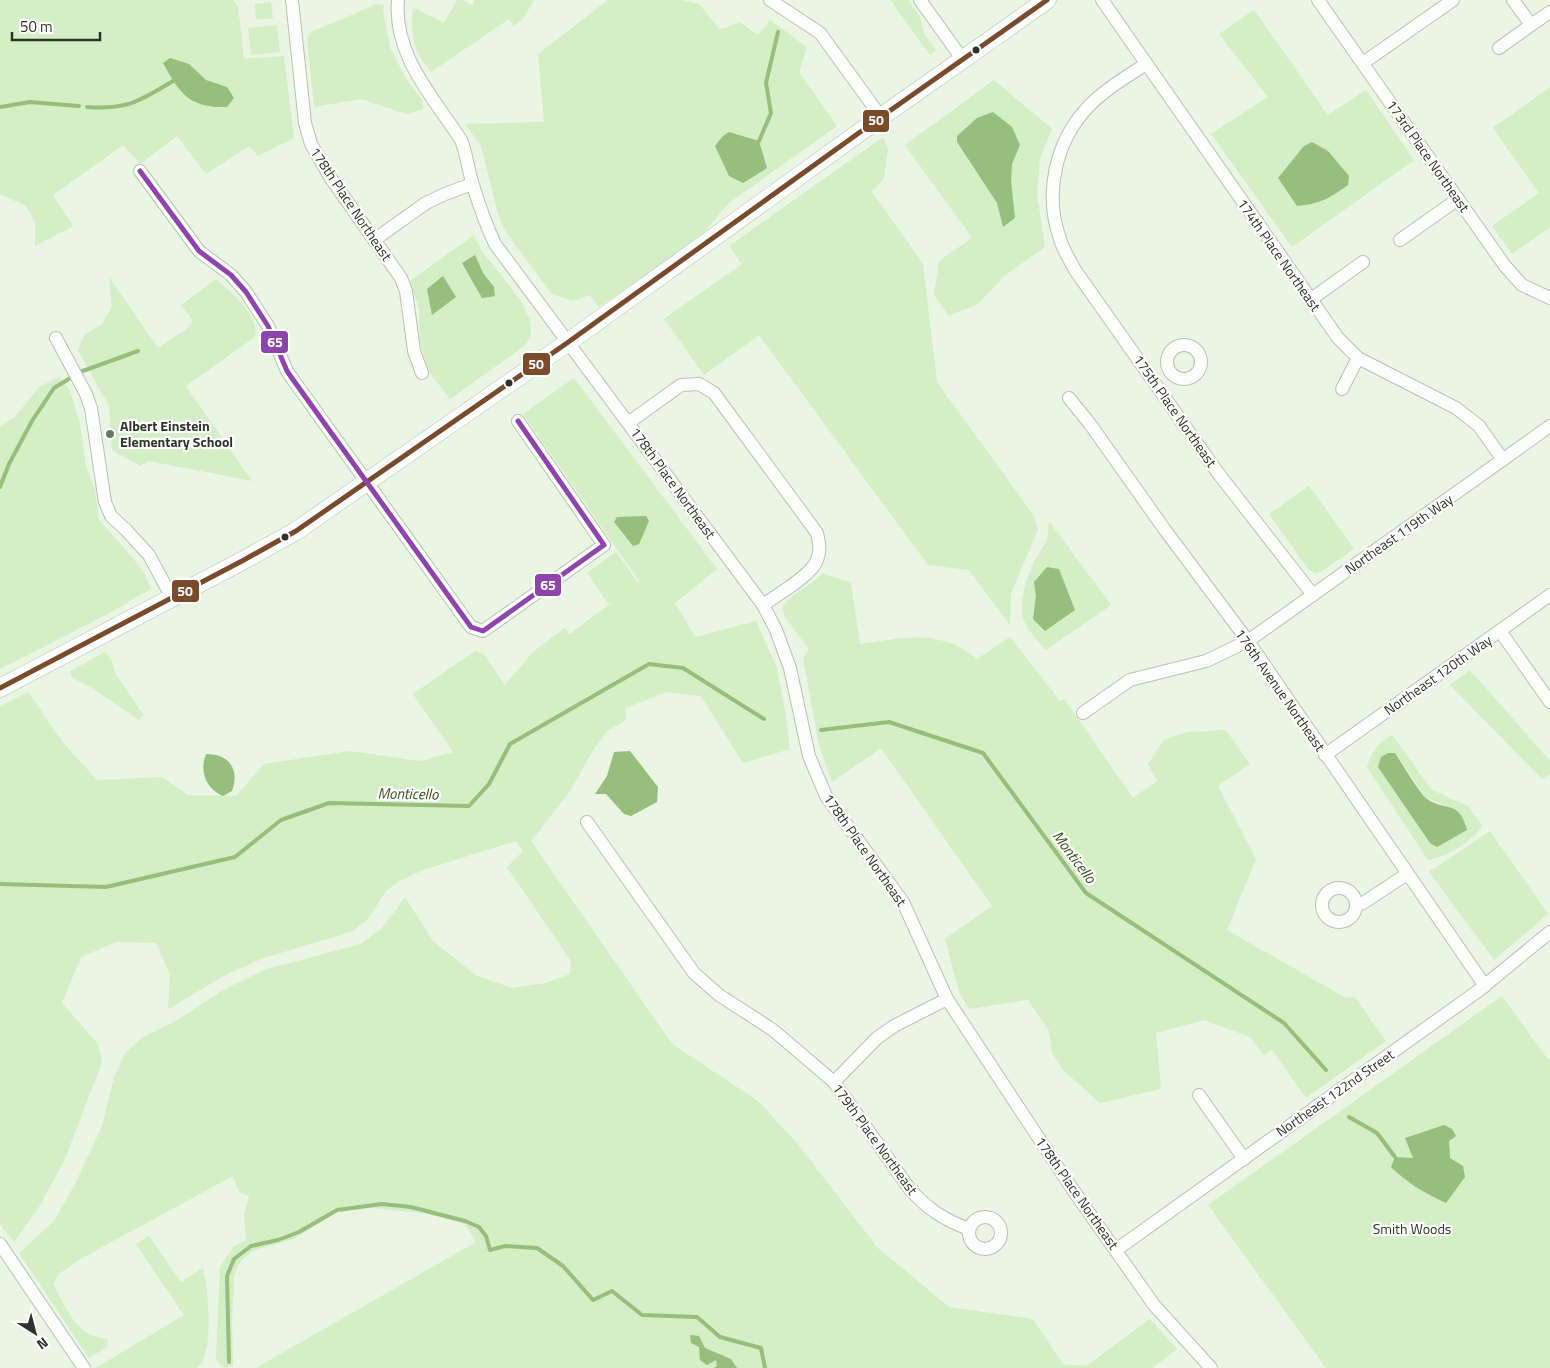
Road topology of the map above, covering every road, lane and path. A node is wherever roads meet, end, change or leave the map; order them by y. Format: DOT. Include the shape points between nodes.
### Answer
graph roads {
  1 [pos="292,0"];
  2 [pos="398,0"];
  3 [pos="770,0"];
  4 [pos="920,0"];
  5 [pos="1047,0"];
  6 [pos="1102,0"];
  7 [pos="1318,0"];
  8 [pos="1453,0"];
  9 [pos="1514,0"];
  10 [pos="1550,12"];
  11 [pos="1531,26"];
  12 [pos="1499,48"];
  13 [pos="963,60"];
  14 [pos="1363,63"];
  15 [pos="1146,64"];
  16 [pos="881,116"];
  17 [pos="140,171"];
  18 [pos="472,184"];
  19 [pos="1458,199"];
  20 [pos="374,240"];
  21 [pos="1400,240"];
  22 [pos="1363,262"];
  23 [pos="1550,298"];
  24 [pos="1310,300"];
  25 [pos="56,338"];
  26 [pos="567,343"];
  27 [pos="1358,358"];
  28 [pos="1170,371"];
  29 [pos="422,373"];
  30 [pos="1154,381"];
  31 [pos="1342,389"];
  32 [pos="1070,398"];
  33 [pos="518,421"];
  34 [pos="628,423"];
  35 [pos="1550,426"];
  36 [pos="1503,460"];
  37 [pos="367,482"];
  38 [pos="1312,595"];
  39 [pos="1550,595"];
  40 [pos="172,598"];
  41 [pos="763,605"];
  42 [pos="1500,631"];
  43 [pos="1248,642"];
  44 [pos="0,688"];
  45 [pos="1550,702"];
  46 [pos="1083,713"];
  47 [pos="1325,755"];
  48 [pos="586,822"];
  49 [pos="1407,874"];
  50 [pos="1356,905"];
  51 [pos="1548,939"];
  52 [pos="1485,986"];
  53 [pos="947,999"];
  54 [pos="834,1082"];
  55 [pos="1199,1095"];
  56 [pos="1244,1158"];
  57 [pos="969,1229"];
  58 [pos="0,1244"];
  59 [pos="1116,1250"];
  60 [pos="84,1368"];
  61 [pos="1211,1368"];
  1 -- 20 [label="street, 178th Place Northeast" via="305,124 311,144"];
  2 -- 18 [label="street, 178th Place Northeast" via="404,50 461,140"];
  3 -- 16 [label="street" via="820,34"];
  4 -- 13 [label="street"];
  5 -- 13 [label="street"];
  6 -- 15 [label="street, 174th Place Northeast"];
  7 -- 14 [label="street, 173rd Place Northeast"];
  8 -- 14 [label="street"];
  9 -- 11 [label="street"];
  10 -- 11 [label="street"];
  11 -- 12 [label="street"];
  13 -- 16 [label="street"];
  14 -- 19 [label="street, 173rd Place Northeast"];
  15 -- 24 [label="street, 174th Place Northeast"];
  15 -- 30 [label="street, 175th Place Northeast" via="1100,95 1087,108 1068,135 1052,191 1060,239 1075,270"];
  16 -- 26 [label="street"];
  17 -- 37 [label="street" via="199,251 231,275 246,292 268,326 287,371"];
  18 -- 20 [label="street" via="426,203"];
  18 -- 26 [label="street, 178th Place Northeast" via="495,244"];
  19 -- 21 [label="street"];
  19 -- 23 [label="street, 173rd Place Northeast" via="1522,285"];
  20 -- 29 [label="street, 178th Place Northeast" via="406,290 414,351"];
  22 -- 24 [label="street"];
  24 -- 27 [label="street, 174th Place Northeast" via="1338,338"];
  25 -- 40 [label="street" via="91,408 105,502 111,516 149,556"];
  26 -- 34 [label="street, 178th Place Northeast"];
  26 -- 37 [label="street"];
  27 -- 31 [label="street"];
  27 -- 36 [label="street, 174th Place Northeast" via="1456,408 1479,426"];
  28 -- 30 [label="street"];
  30 -- 38 [label="street, 175th Place Northeast" via="1218,473"];
  32 -- 43 [label="street, 176th Avenue Northeast"];
  33 -- 37 [label="street" via="604,545 483,631 471,627"];
  34 -- 41 [label="street, 178th Place Northeast"];
  34 -- 41 [label="street" via="681,385 699,384 714,393 817,533 820,548 813,570"];
  35 -- 36 [label="street, Northeast 119th Way"];
  36 -- 38 [label="street, Northeast 119th Way"];
  37 -- 40 [label="street" via="296,531"];
  38 -- 43 [label="street, Northeast 119th Way"];
  39 -- 42 [label="street, Northeast 120th Way"];
  40 -- 44 [label="street"];
  41 -- 53 [label="street, 178th Place Northeast" via="790,668 809,756 826,796 903,902"];
  42 -- 45 [label="street"];
  42 -- 47 [label="street, Northeast 120th Way"];
  43 -- 46 [label="street, Northeast 119th Way" via="1206,661 1130,680"];
  43 -- 47 [label="street, 176th Avenue Northeast"];
  47 -- 49 [label="street, 176th Avenue Northeast"];
  48 -- 54 [label="street, 179th Place Northeast" via="694,973 719,995 773,1030"];
  49 -- 50 [label="street"];
  49 -- 52 [label="street, 176th Avenue Northeast"];
  51 -- 52 [label="street, Northeast 122nd Street"];
  52 -- 56 [label="street, Northeast 122nd Street"];
  53 -- 54 [label="street" via="877,1038"];
  53 -- 59 [label="street, 178th Place Northeast"];
  54 -- 57 [label="street, 179th Place Northeast" via="922,1203"];
  55 -- 56 [label="street"];
  56 -- 59 [label="street, Northeast 122nd Street"];
  58 -- 60 [label="street"];
  59 -- 61 [label="street, 178th Place Northeast" via="1154,1304"];
}
